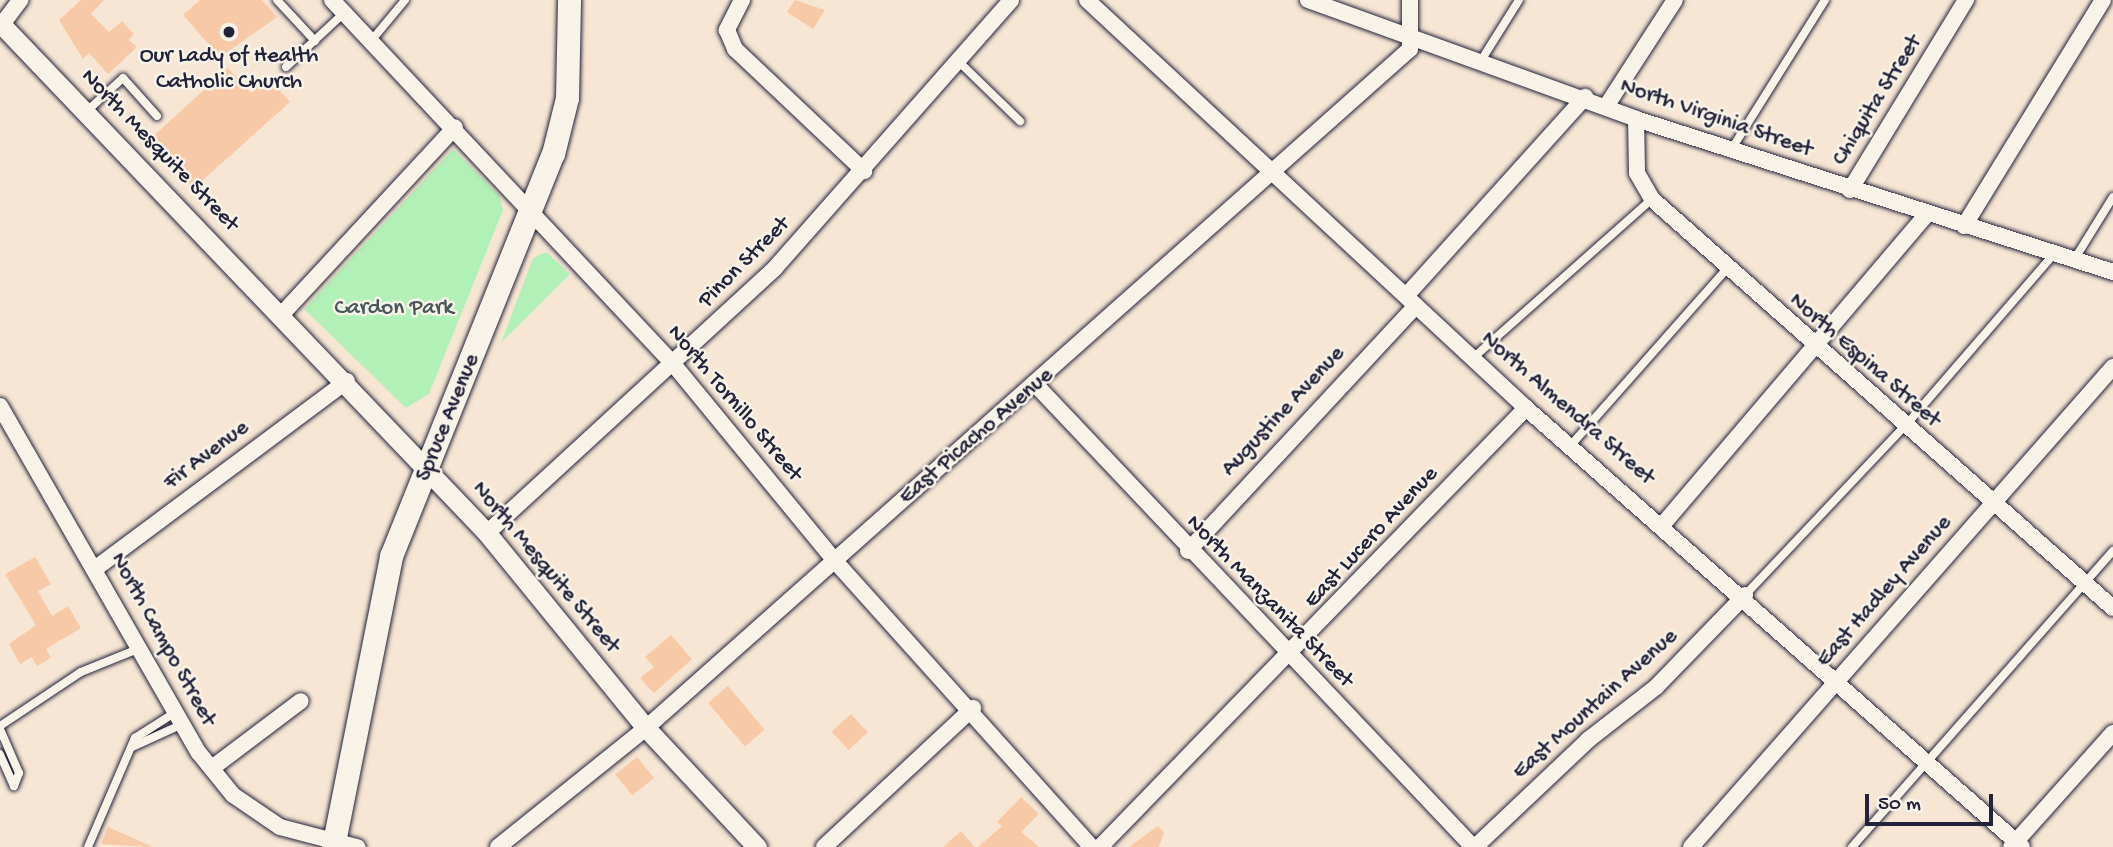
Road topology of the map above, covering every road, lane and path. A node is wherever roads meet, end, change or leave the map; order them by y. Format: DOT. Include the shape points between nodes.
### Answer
graph roads {
  1 [pos="20,0"];
  2 [pos="277,0"];
  3 [pos="332,0"];
  4 [pos="405,0"];
  5 [pos="569,0"];
  6 [pos="742,0"];
  7 [pos="1011,0"];
  8 [pos="1087,0"];
  9 [pos="1308,0"];
  10 [pos="1360,0"];
  11 [pos="1410,0"];
  12 [pos="1519,0"];
  13 [pos="1675,0"];
  14 [pos="1825,0"];
  15 [pos="1966,0"];
  16 [pos="2103,0"];
  17 [pos="344,13"];
  18 [pos="1351,14"];
  19 [pos="1,25"];
  20 [pos="1413,34"];
  21 [pos="315,41"];
  22 [pos="371,41"];
  23 [pos="1482,59"];
  24 [pos="957,60"];
  25 [pos="286,67"];
  26 [pos="1585,97"];
  27 [pos="1607,105"];
  28 [pos="87,111"];
  29 [pos="157,116"];
  30 [pos="1636,119"];
  31 [pos="1020,121"];
  32 [pos="455,128"];
  33 [pos="1731,150"];
  34 [pos="864,171"];
  35 [pos="1273,172"];
  36 [pos="1850,190"];
  37 [pos="2113,197"];
  38 [pos="1652,199"];
  39 [pos="531,209"];
  40 [pos="1927,214"];
  41 [pos="1964,226"];
  42 [pos="2054,254"];
  43 [pos="2074,260"];
  44 [pos="1726,270"];
  45 [pos="2113,272"];
  46 [pos="1411,301"];
  47 [pos="283,313"];
  48 [pos="1817,348"];
  49 [pos="1473,358"];
  50 [pos="674,365"];
  51 [pos="2113,367"];
  52 [pos="346,381"];
  53 [pos="1035,385"];
  54 [pos="0,405"];
  55 [pos="1526,408"];
  56 [pos="1905,426"];
  57 [pos="1571,445"];
  58 [pos="428,470"];
  59 [pos="1993,504"];
  60 [pos="1664,523"];
  61 [pos="487,533"];
  62 [pos="1188,551"];
  63 [pos="2113,551"];
  64 [pos="835,561"];
  65 [pos="96,568"];
  66 [pos="2084,583"];
  67 [pos="1745,595"];
  68 [pos="2113,608"];
  69 [pos="140,648"];
  70 [pos="1290,658"];
  71 [pos="1837,682"];
  72 [pos="301,701"];
  73 [pos="973,709"];
  74 [pos="180,718"];
  75 [pos="0,727"];
  76 [pos="646,728"];
  77 [pos="2113,733"];
  78 [pos="132,747"];
  79 [pos="0,754"];
  80 [pos="1927,762"];
  81 [pos="212,768"];
  82 [pos="334,844"];
  83 [pos="2017,845"];
  84 [pos="88,847"];
  85 [pos="358,847"];
  86 [pos="498,847"];
  87 [pos="757,847"];
  88 [pos="824,847"];
  89 [pos="1092,847"];
  90 [pos="1100,847"];
  91 [pos="1474,847"];
  92 [pos="1691,847"];
  93 [pos="1852,847"];
  1 -- 19 [label="street"];
  2 -- 21 [label="lane"];
  3 -- 17 [label="street, North Tornillo Street"];
  4 -- 22 [label="lane"];
  5 -- 39 [label="main road, Spruce Avenue" via="567,98"];
  6 -- 34 [label="street" via="727,30 735,49"];
  7 -- 24 [label="street, Pinon Street"];
  8 -- 35 [label="street, North Almendra Street"];
  9 -- 18 [label="street, North Virginia Street"];
  10 -- 18 [label="street"];
  11 -- 20 [label="street"];
  12 -- 23 [label="lane"];
  13 -- 27 [label="street"];
  14 -- 33 [label="lane"];
  15 -- 36 [label="street, Chiquita Street"];
  16 -- 41 [label="street"];
  17 -- 21 [label="lane"];
  17 -- 22 [label="street, North Tornillo Street"];
  18 -- 20 [label="street, North Virginia Street"];
  19 -- 28 [label="street, North Mesquite Street"];
  20 -- 23 [label="street, North Virginia Street"];
  20 -- 35 [label="street, East Picacho Avenue" via="1410,49"];
  21 -- 25 [label="lane"];
  22 -- 32 [label="street, North Tornillo Street"];
  23 -- 26 [label="street, North Virginia Street"];
  24 -- 31 [label="lane"];
  24 -- 34 [label="street, Pinon Street"];
  26 -- 27 [label="street, North Virginia Street"];
  26 -- 46 [label="street, Augustine Avenue"];
  27 -- 30 [label="street, North Virginia Street"];
  28 -- 29 [label="lane" via="122,78"];
  28 -- 47 [label="street, North Mesquite Street"];
  30 -- 33 [label="street, North Virginia Street"];
  30 -- 38 [label="street, North Espina Street" via="1637,173"];
  32 -- 39 [label="street, North Tornillo Street"];
  32 -- 47 [label="street"];
  33 -- 36 [label="street, North Virginia Street"];
  34 -- 50 [label="street, Pinon Street"];
  35 -- 46 [label="street, North Almendra Street"];
  35 -- 53 [label="street, East Picacho Avenue"];
  36 -- 40 [label="street, North Virginia Street"];
  37 -- 43 [label="lane"];
  38 -- 44 [label="street, North Espina Street"];
  38 -- 49 [label="lane"];
  39 -- 50 [label="street, North Tornillo Street"];
  39 -- 58 [label="main road, Spruce Avenue"];
  40 -- 41 [label="street, North Virginia Street"];
  40 -- 48 [label="street"];
  41 -- 42 [label="street, North Virginia Street"];
  42 -- 43 [label="street, North Virginia Street"];
  42 -- 56 [label="lane"];
  43 -- 45 [label="street, North Virginia Street"];
  44 -- 48 [label="street, North Espina Street"];
  44 -- 57 [label="lane"];
  46 -- 49 [label="street, North Almendra Street"];
  46 -- 62 [label="street, Augustine Avenue"];
  47 -- 52 [label="street, North Mesquite Street"];
  48 -- 56 [label="street, North Espina Street"];
  48 -- 60 [label="street"];
  49 -- 55 [label="street, North Almendra Street"];
  50 -- 61 [label="street, Pinon Street"];
  50 -- 64 [label="street, North Tornillo Street"];
  51 -- 59 [label="street, East Hadley Avenue"];
  52 -- 58 [label="street, North Mesquite Street"];
  52 -- 65 [label="street, Fir Avenue"];
  53 -- 62 [label="street, North Manzanita Street"];
  53 -- 64 [label="street, East Picacho Avenue"];
  54 -- 65 [label="street, North Campo Street"];
  55 -- 57 [label="street, North Almendra Street"];
  55 -- 70 [label="street, East Lucero Avenue"];
  56 -- 59 [label="street, North Espina Street"];
  56 -- 67 [label="lane"];
  57 -- 60 [label="street, North Almendra Street"];
  58 -- 61 [label="street, North Mesquite Street"];
  58 -- 82 [label="main road, Spruce Avenue" via="391,556"];
  59 -- 66 [label="street, North Espina Street"];
  59 -- 71 [label="street, East Hadley Avenue"];
  60 -- 67 [label="street, North Almendra Street"];
  61 -- 76 [label="street, North Mesquite Street"];
  62 -- 70 [label="street, North Manzanita Street"];
  63 -- 66 [label="lane"];
  64 -- 73 [label="street, North Tornillo Street"];
  64 -- 76 [label="street, East Picacho Avenue"];
  65 -- 69 [label="street, North Campo Street"];
  66 -- 68 [label="street, North Espina Street"];
  66 -- 80 [label="lane"];
  67 -- 71 [label="street, North Almendra Street"];
  67 -- 91 [label="street, East Mountain Avenue" via="1656,687 1588,740"];
  69 -- 74 [label="street, North Campo Street"];
  69 -- 75 [label="lane" via="80,672"];
  70 -- 90 [label="street, East Lucero Avenue"];
  70 -- 91 [label="street, North Manzanita Street"];
  71 -- 80 [label="street, North Almendra Street"];
  71 -- 92 [label="street, East Hadley Avenue"];
  72 -- 81 [label="street"];
  73 -- 88 [label="street"];
  73 -- 89 [label="street, North Tornillo Street"];
  74 -- 78 [label="lane"];
  74 -- 78 [label="lane" via="135,738"];
  74 -- 81 [label="street, North Campo Street"];
  75 -- 79 [label="lane" via="19,773 14,786"];
  76 -- 86 [label="street, East Picacho Avenue"];
  76 -- 87 [label="street, North Mesquite Street"];
  77 -- 83 [label="street"];
  78 -- 84 [label="lane"];
  80 -- 83 [label="street, North Almendra Street"];
  80 -- 93 [label="lane"];
  81 -- 82 [label="street, North Campo Street" via="233,795 280,827"];
  82 -- 85 [label="street"];
}
